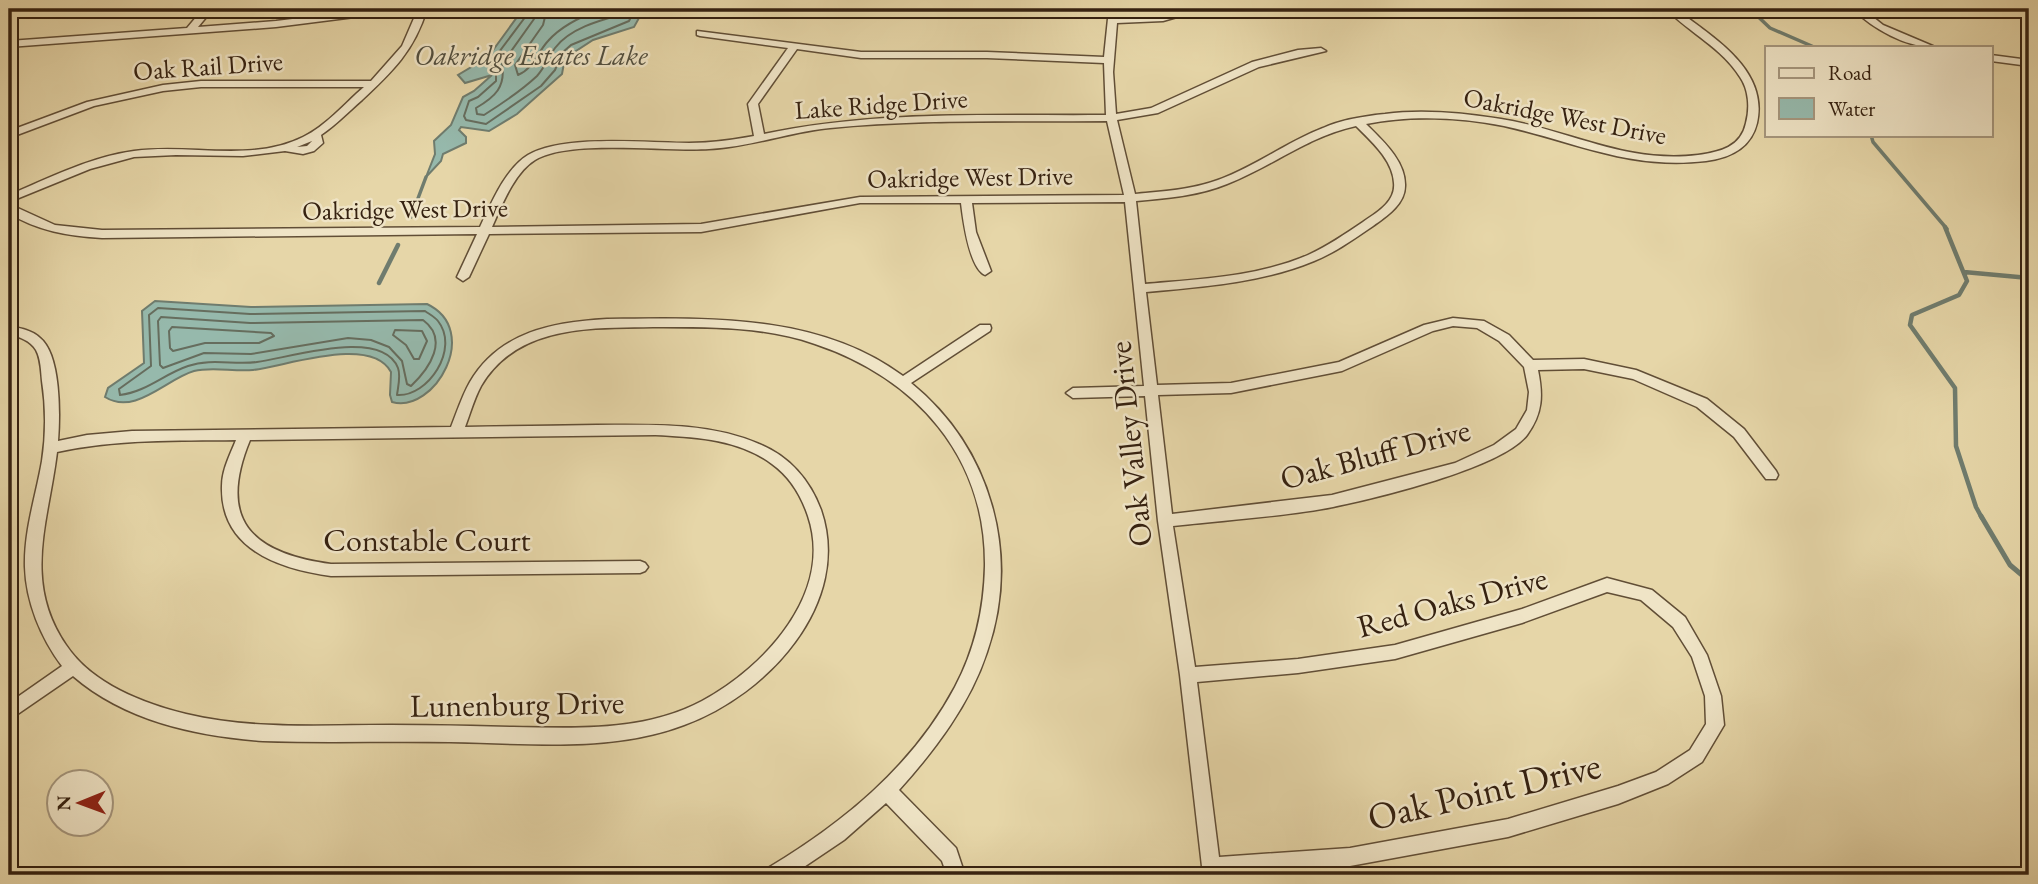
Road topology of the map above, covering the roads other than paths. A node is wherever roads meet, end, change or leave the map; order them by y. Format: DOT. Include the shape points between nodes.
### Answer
graph roads {
  1 [pos="208,9"];
  2 [pos="394,9"];
  3 [pos="422,9"];
  4 [pos="1200,9"];
  5 [pos="1671,9"];
  6 [pos="1858,9"];
  7 [pos="1114,15"];
  8 [pos="190,30"];
  9 [pos="699,33"];
  10 [pos="9,44"];
  11 [pos="794,46"];
  12 [pos="1928,46"];
  13 [pos="1321,51"];
  14 [pos="1993,58"];
  15 [pos="1108,60"];
  16 [pos="2029,63"];
  17 [pos="374,84"];
  18 [pos="1111,118"];
  19 [pos="1359,122"];
  20 [pos="9,135"];
  21 [pos="759,138"];
  22 [pos="966,198"];
  23 [pos="1130,198"];
  24 [pos="9,199"];
  25 [pos="9,208"];
  26 [pos="486,231"];
  27 [pos="985,271"];
  28 [pos="463,276"];
  29 [pos="1142,288"];
  30 [pos="985,328"];
  31 [pos="9,330"];
  32 [pos="1530,365"];
  33 [pos="903,382"];
  34 [pos="1152,391"];
  35 [pos="1073,393"];
  36 [pos="456,432"];
  37 [pos="245,436"];
  38 [pos="51,448"];
  39 [pos="1771,475"];
  40 [pos="1165,521"];
  41 [pos="640,567"];
  42 [pos="1699,655"];
  43 [pos="73,667"];
  44 [pos="1188,675"];
  45 [pos="9,712"];
  46 [pos="888,792"];
  47 [pos="1212,871"];
  48 [pos="775,875"];
  49 [pos="956,875"];
  1 -- 8 [label="street"];
  2 -- 8 [label="street"];
  3 -- 17 [label="street" via="410,45"];
  4 -- 7 [label="street" via="1163,18"];
  5 -- 19 [label="street, Oakridge West Drive" via="1731,57 1752,94 1755,112 1749,134 1733,150 1718,156 1677,161 1633,158 1544,132 1470,118 1407,116"];
  6 -- 12 [label="street" via="1880,27"];
  7 -- 15 [label="street, Oak Valley Drive"];
  8 -- 10 [label="street"];
  9 -- 11 [label="street"];
  11 -- 15 [label="street" via="861,55"];
  11 -- 21 [label="street" via="753,104"];
  13 -- 18 [label="street, Lake Ridge Drive" via="1263,61 1154,111"];
  14 -- 16 [label="street"];
  15 -- 18 [label="street, Oak Valley Drive"];
  17 -- 20 [label="street, Oak Rail Drive" via="163,88 91,104"];
  17 -- 24 [label="street" via="315,134 318,144 313,148 146,152 123,156"];
  18 -- 21 [label="street, Lake Ridge Drive" via="887,121 827,125"];
  18 -- 23 [label="street, Oak Valley Drive"];
  19 -- 23 [label="street, Oakridge West Drive" via="1306,138 1223,182 1184,193"];
  19 -- 29 [label="street" via="1390,159 1400,182 1394,204 1384,212 1333,247 1300,261 1216,281"];
  21 -- 26 [label="street, Lake Ridge Drive" via="707,146 573,147 544,152 524,163 512,177"];
  22 -- 23 [label="street, Oakridge West Drive"];
  22 -- 26 [label="street, Oakridge West Drive" via="860,200 701,228"];
  22 -- 27 [label="street" via="970,232"];
  23 -- 29 [label="street, Oak Valley Drive"];
  25 -- 26 [label="street, Oakridge West Drive" via="38,225 83,233"];
  26 -- 28 [label="street, Lake Ridge Drive"];
  29 -- 34 [label="street, Oak Valley Drive"];
  30 -- 33 [label="street"];
  31 -- 38 [label="street, Lunenburg Drive" via="37,342 46,356 52,400"];
  32 -- 34 [label="street" via="1504,338 1480,324 1453,323 1429,328 1342,366 1231,388"];
  32 -- 39 [label="street" via="1584,363 1636,375 1702,403 1739,433"];
  32 -- 40 [label="street, Oak Bluff Drive" via="1536,392 1534,410 1521,433 1459,468 1332,501"];
  33 -- 36 [label="street" via="856,354 783,330 716,322 571,324 527,338 489,365 476,381"];
  33 -- 46 [label="street" via="955,434 975,470 991,528 993,576 976,660 945,718"];
  34 -- 35 [label="street"];
  34 -- 40 [label="street, Oak Valley Drive"];
  36 -- 37 [label="street, Lunenburg Drive"];
  36 -- 43 [label="street, Lunenburg Drive" via="688,430 724,435 756,447 784,465 805,489 815,512 821,540 820,570 809,603 789,638 761,670 684,718 636,732 578,736 252,732 190,723 145,710 106,692"];
  37 -- 38 [label="street, Lunenburg Drive" via="102,438"];
  37 -- 41 [label="street, Constable Court" via="228,490 239,527 272,556 299,566 331,570"];
  38 -- 43 [label="street, Lunenburg Drive" via="33,568 48,629"];
  40 -- 44 [label="street, Oak Valley Drive"];
  42 -- 44 [label="street, Red Oaks Drive" via="1679,622 1646,595 1607,585 1522,616 1395,652"];
  42 -- 47 [label="street, Oak Point Drive" via="1713,696 1715,724 1696,757 1662,778 1508,828 1350,857"];
  43 -- 45 [label="street"];
  44 -- 47 [label="street, Oak Valley Drive"];
  46 -- 48 [label="street" via="849,825"];
  46 -- 49 [label="street" via="949,855"];
}
